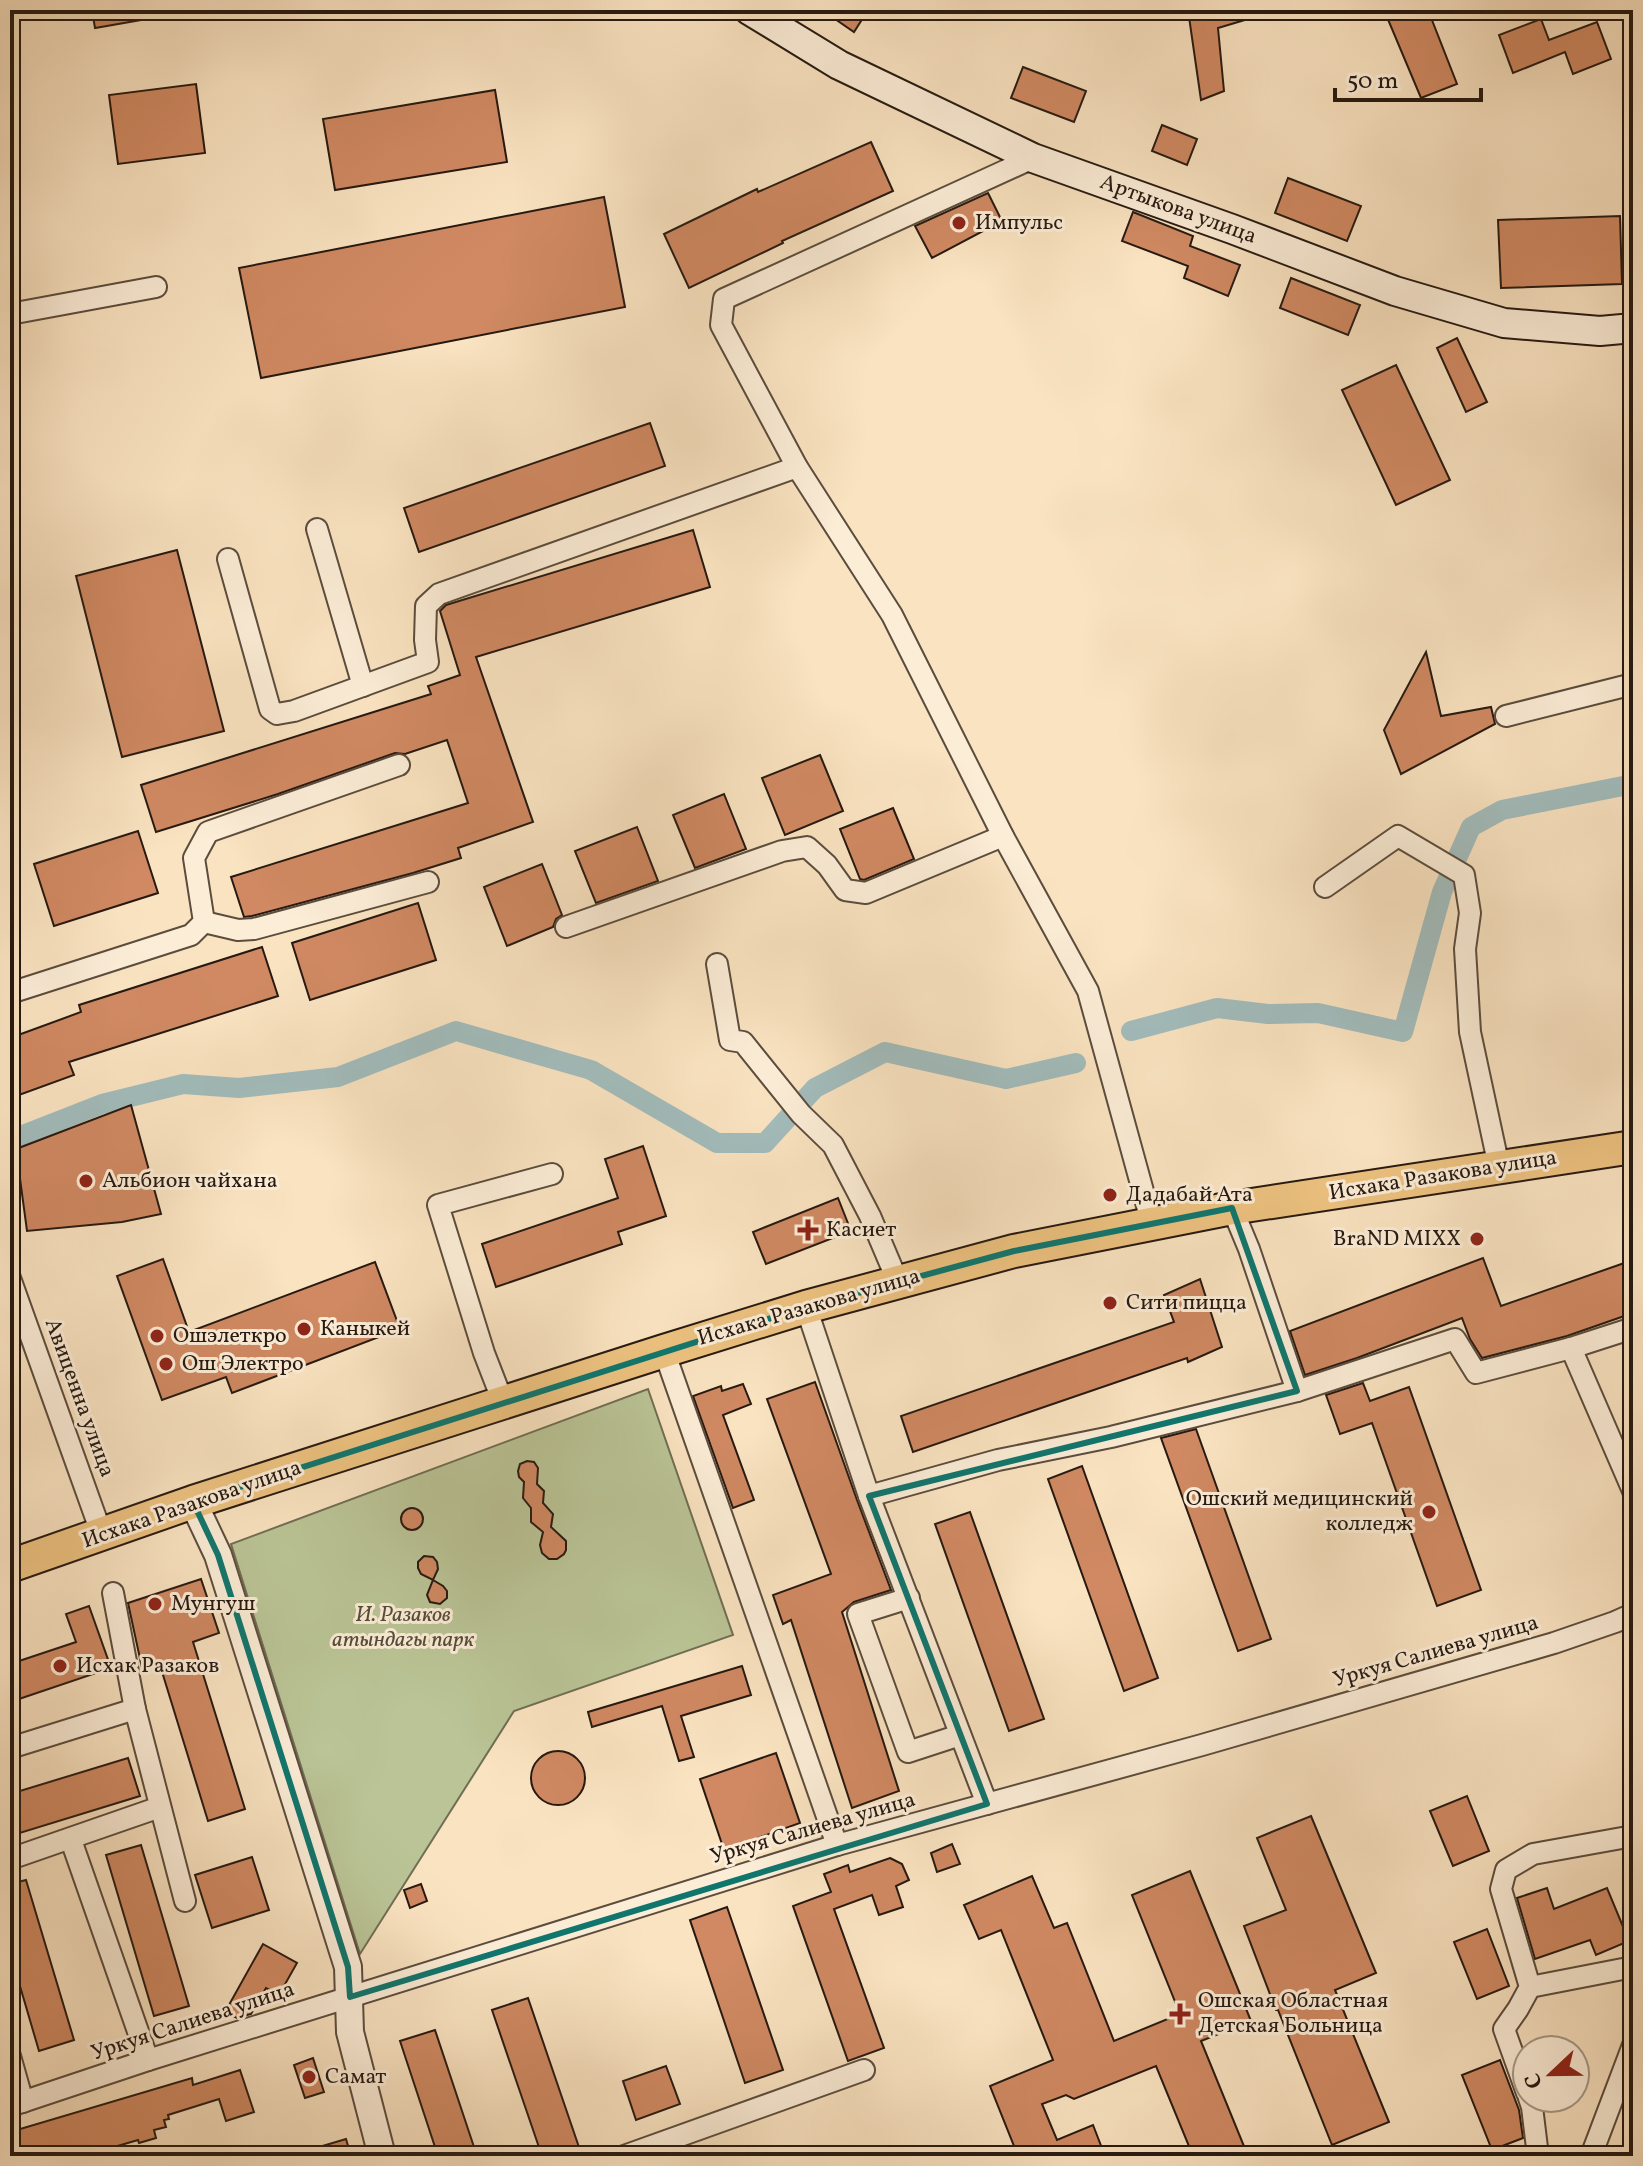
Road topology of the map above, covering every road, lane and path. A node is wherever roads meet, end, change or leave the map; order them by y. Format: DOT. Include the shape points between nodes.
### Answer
graph roads {
  1 [pos="749,10"];
  2 [pos="1033,158"];
  3 [pos="156,287"];
  4 [pos="10,314"];
  5 [pos="1633,328"];
  6 [pos="797,467"];
  7 [pos="317,529"];
  8 [pos="228,559"];
  9 [pos="1633,684"];
  10 [pos="363,686"];
  11 [pos="1506,716"];
  12 [pos="399,765"];
  13 [pos="1003,836"];
  14 [pos="428,882"];
  15 [pos="1325,887"];
  16 [pos="204,922"];
  17 [pos="566,927"];
  18 [pos="717,964"];
  19 [pos="10,993"];
  20 [pos="1633,1147"];
  21 [pos="1499,1167"];
  22 [pos="552,1174"];
  23 [pos="1232,1208"];
  24 [pos="1152,1224"];
  25 [pos="10,1278"];
  26 [pos="898,1282"];
  27 [pos="806,1307"];
  28 [pos="1633,1328"];
  29 [pos="1571,1348"];
  30 [pos="664,1351"];
  31 [pos="1297,1391"];
  32 [pos="503,1402"];
  33 [pos="1633,1491"];
  34 [pos="869,1496"];
  35 [pos="193,1502"];
  36 [pos="102,1535"];
  37 [pos="10,1566"];
  38 [pos="113,1593"];
  39 [pos="909,1598"];
  40 [pos="1633,1614"];
  41 [pos="135,1709"];
  42 [pos="960,1735"];
  43 [pos="10,1748"];
  44 [pos="987,1804"];
  45 [pos="160,1807"];
  46 [pos="1633,1836"];
  47 [pos="71,1840"];
  48 [pos="837,1845"];
  49 [pos="10,1859"];
  50 [pos="185,1901"];
  51 [pos="1633,1967"];
  52 [pos="1530,1987"];
  53 [pos="350,1997"];
  54 [pos="1633,2045"];
  55 [pos="1511,2049"];
  56 [pos="10,2056"];
  57 [pos="148,2060"];
  58 [pos="864,2070"];
  59 [pos="16,2104"];
  60 [pos="1533,2114"];
  61 [pos="382,2156"];
  62 [pos="624,2156"];
  63 [pos="1538,2156"];
  64 [pos="1591,2156"];
  1 -- 2 [label="main road, Артыкова улица" via="839,65"];
  2 -- 5 [label="main road, Артыкова улица" via="1395,291 1504,323 1600,331"];
  2 -- 6 [label="street" via="724,299 721,325"];
  3 -- 4 [label="street"];
  6 -- 10 [label="street" via="439,594 426,606 428,662"];
  6 -- 13 [label="street" via="892,615"];
  7 -- 10 [label="street"];
  8 -- 10 [label="street" via="270,709 277,714 294,711"];
  9 -- 11 [label="street"];
  12 -- 16 [label="street" via="208,832 194,858"];
  13 -- 17 [label="street" via="866,893 845,890 807,847 782,851"];
  13 -- 24 [label="street" via="1088,991"];
  14 -- 16 [label="street" via="254,929"];
  15 -- 21 [label="street" via="1398,836 1464,875 1470,913 1465,949 1470,1032"];
  16 -- 19 [label="street" via="191,935"];
  18 -- 26 [label="street" via="730,1040 743,1042 833,1145"];
  20 -- 21 [label="main road, Исхака Разакова улица"];
  21 -- 23 [label="main road, Исхака Разакова улица"];
  22 -- 32 [label="street" via="438,1205"];
  23 -- 24 [label="main road, Исхака Разакова улица"];
  23 -- 31 [label="street"];
  24 -- 26 [label="main road, Исхака Разакова улица" via="1014,1251"];
  25 -- 36 [label="street, Авиценна улица"];
  26 -- 27 [label="main road, Исхака Разакова улица"];
  27 -- 30 [label="main road, Исхака Разакова улица"];
  27 -- 34 [label="street"];
  28 -- 29 [label="street"];
  29 -- 31 [label="street" via="1476,1373 1455,1339"];
  29 -- 33 [label="street"];
  30 -- 32 [label="main road, Исхака Разакова улица"];
  30 -- 48 [label="street"];
  31 -- 34 [label="street" via="998,1460"];
  32 -- 35 [label="main road, Исхака Разакова улица"];
  34 -- 39 [label="street"];
  35 -- 36 [label="main road, Исхака Разакова улица"];
  35 -- 53 [label="street" via="218,1555 348,1967"];
  36 -- 37 [label="main road, Исхака Разакова улица"];
  38 -- 41 [label="street"];
  39 -- 42 [label="street"];
  39 -- 42 [label="street" via="858,1614 908,1752"];
  40 -- 44 [label="street, Уркуя Салиева улица" via="1554,1643"];
  41 -- 43 [label="street"];
  41 -- 45 [label="street"];
  42 -- 44 [label="street"];
  44 -- 48 [label="street, Уркуя Салиева улица"];
  45 -- 47 [label="street"];
  45 -- 50 [label="street"];
  46 -- 52 [label="street" via="1533,1854 1506,1870 1501,1889"];
  47 -- 49 [label="street"];
  47 -- 57 [label="street"];
  48 -- 53 [label="street, Уркуя Салиева улица"];
  51 -- 52 [label="street"];
  52 -- 55 [label="street" via="1504,2029"];
  53 -- 57 [label="street, Уркуя Салиева улица"];
  53 -- 61 [label="street" via="350,2032"];
  54 -- 64 [label="street"];
  56 -- 59 [label="street"];
  57 -- 59 [label="street, Уркуя Салиева улица"];
  58 -- 62 [label="street"];
  60 -- 63 [label="street"];
}
